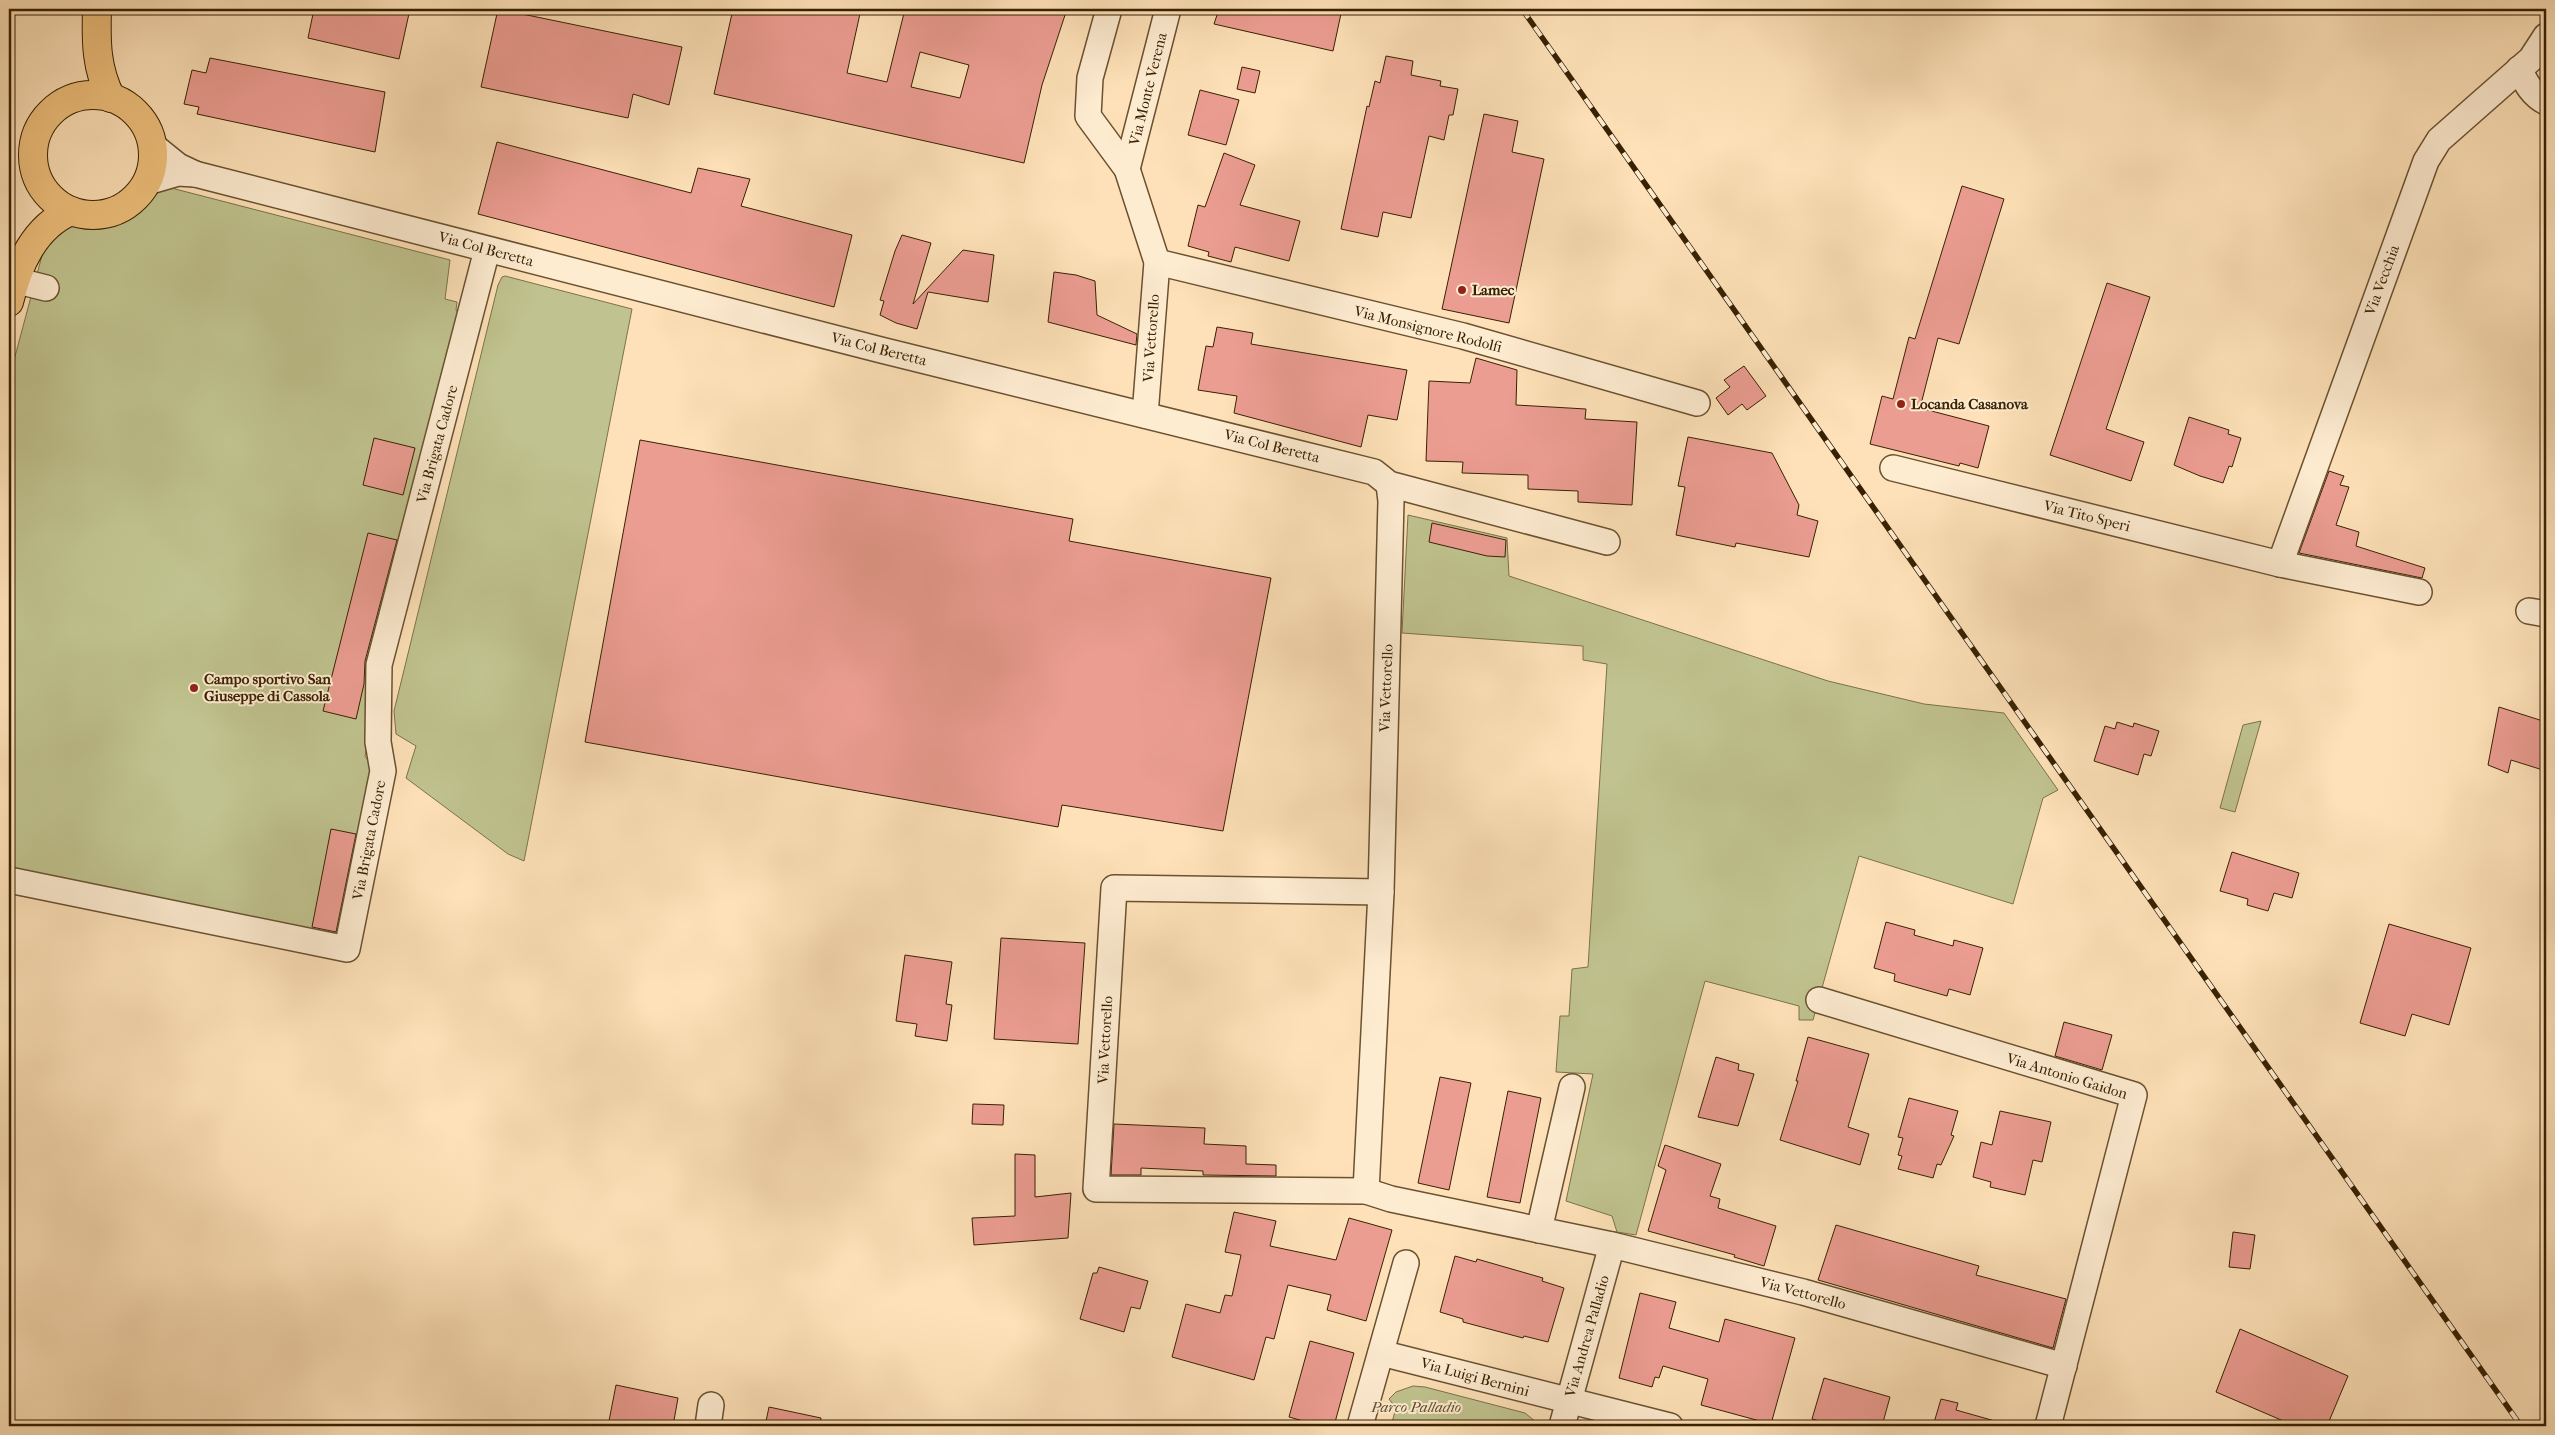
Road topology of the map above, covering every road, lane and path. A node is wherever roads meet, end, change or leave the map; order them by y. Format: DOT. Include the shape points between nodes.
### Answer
graph roads {
  1 [pos="97,9"];
  2 [pos="1109,9"];
  3 [pos="1168,9"];
  4 [pos="2546,36"];
  5 [pos="96,43"];
  6 [pos="2519,69"];
  7 [pos="72,98"];
  8 [pos="111,98"];
  9 [pos="2546,102"];
  10 [pos="152,145"];
  11 [pos="1127,169"];
  12 [pos="195,174"];
  13 [pos="146,182"];
  14 [pos="43,189"];
  15 [pos="71,211"];
  16 [pos="38,235"];
  17 [pos="487,250"];
  18 [pos="1157,262"];
  19 [pos="46,288"];
  20 [pos="12,291"];
  21 [pos="1697,403"];
  22 [pos="1145,415"];
  23 [pos="1893,468"];
  24 [pos="1389,484"];
  25 [pos="1607,542"];
  26 [pos="2280,564"];
  27 [pos="2419,592"];
  28 [pos="9,880"];
  29 [pos="1381,892"];
  30 [pos="1820,1000"];
  31 [pos="1572,1087"];
  32 [pos="1366,1192"];
  33 [pos="1540,1230"];
  34 [pos="1612,1246"];
  35 [pos="1406,1263"];
  36 [pos="1381,1353"];
  37 [pos="2064,1366"];
  38 [pos="1568,1401"];
  39 [pos="1360,1426"];
  40 [pos="1562,1426"];
  41 [pos="1670,1426"];
  42 [pos="2048,1426"];
  1 -- 5 [label="main road"];
  2 -- 11 [label="street, Via Monte Verena" via="1090,78 1088,116"];
  3 -- 11 [label="street, Via Monte Verena"];
  4 -- 6 [label="street, Via Vecchia" via="2531,59"];
  5 -- 7 [label="main road"];
  5 -- 8 [label="main road" via="102,79"];
  6 -- 9 [label="street" via="2528,86"];
  6 -- 26 [label="street, Via Vecchia" via="2456,123 2439,140 2426,161"];
  7 -- 8 [label="main road" via="98,95"];
  7 -- 14 [label="main road" via="52,111 38,130 32,154 33,166"];
  8 -- 10 [label="main road" via="123,103 142,121"];
  10 -- 12 [label="street" via="178,166"];
  10 -- 13 [label="main road" via="151,170"];
  11 -- 18 [label="street, Via Monte Verena"];
  12 -- 13 [label="street, Via Col Beretta" via="178,173"];
  12 -- 17 [label="street, Via Col Beretta"];
  13 -- 15 [label="main road" via="131,201 120,208 96,215"];
  14 -- 15 [label="main road"];
  14 -- 16 [label="main road" via="43,214"];
  15 -- 16 [label="main road" via="54,220"];
  16 -- 20 [label="main road"];
  17 -- 22 [label="street, Via Col Beretta"];
  17 -- 28 [label="street, Via Brigata Cadore" via="379,665 378,742 383,771 347,949"];
  18 -- 21 [label="street, Via Monsignore Rodolfi" via="1463,336"];
  18 -- 22 [label="street, Via Vettorello"];
  19 -- 20 [label="street"];
  22 -- 24 [label="street, Via Col Beretta" via="1374,472"];
  23 -- 26 [label="street, Via Tito Speri"];
  24 -- 25 [label="street, Via Col Beretta"];
  24 -- 29 [label="street, Via Vettorello"];
  26 -- 27 [label="street, Via Tito Speri"];
  29 -- 32 [label="street, Via Vettorello"];
  29 -- 32 [label="street, Via Vettorello" via="1114,888 1096,1189"];
  30 -- 37 [label="street, Via Antonio Gaidon" via="2134,1095"];
  31 -- 33 [label="street"];
  32 -- 33 [label="street, Via Vettorello"];
  33 -- 34 [label="street, Via Vettorello"];
  34 -- 37 [label="street, Via Vettorello" via="1803,1292"];
  34 -- 38 [label="street, Via Andrea Palladio"];
  35 -- 36 [label="street"];
  36 -- 38 [label="street, Via Luigi Bernini"];
  36 -- 39 [label="street"];
  37 -- 42 [label="street"];
  38 -- 40 [label="street, Via Andrea Palladio"];
  38 -- 41 [label="street, Via Luigi Bernini"];
}
